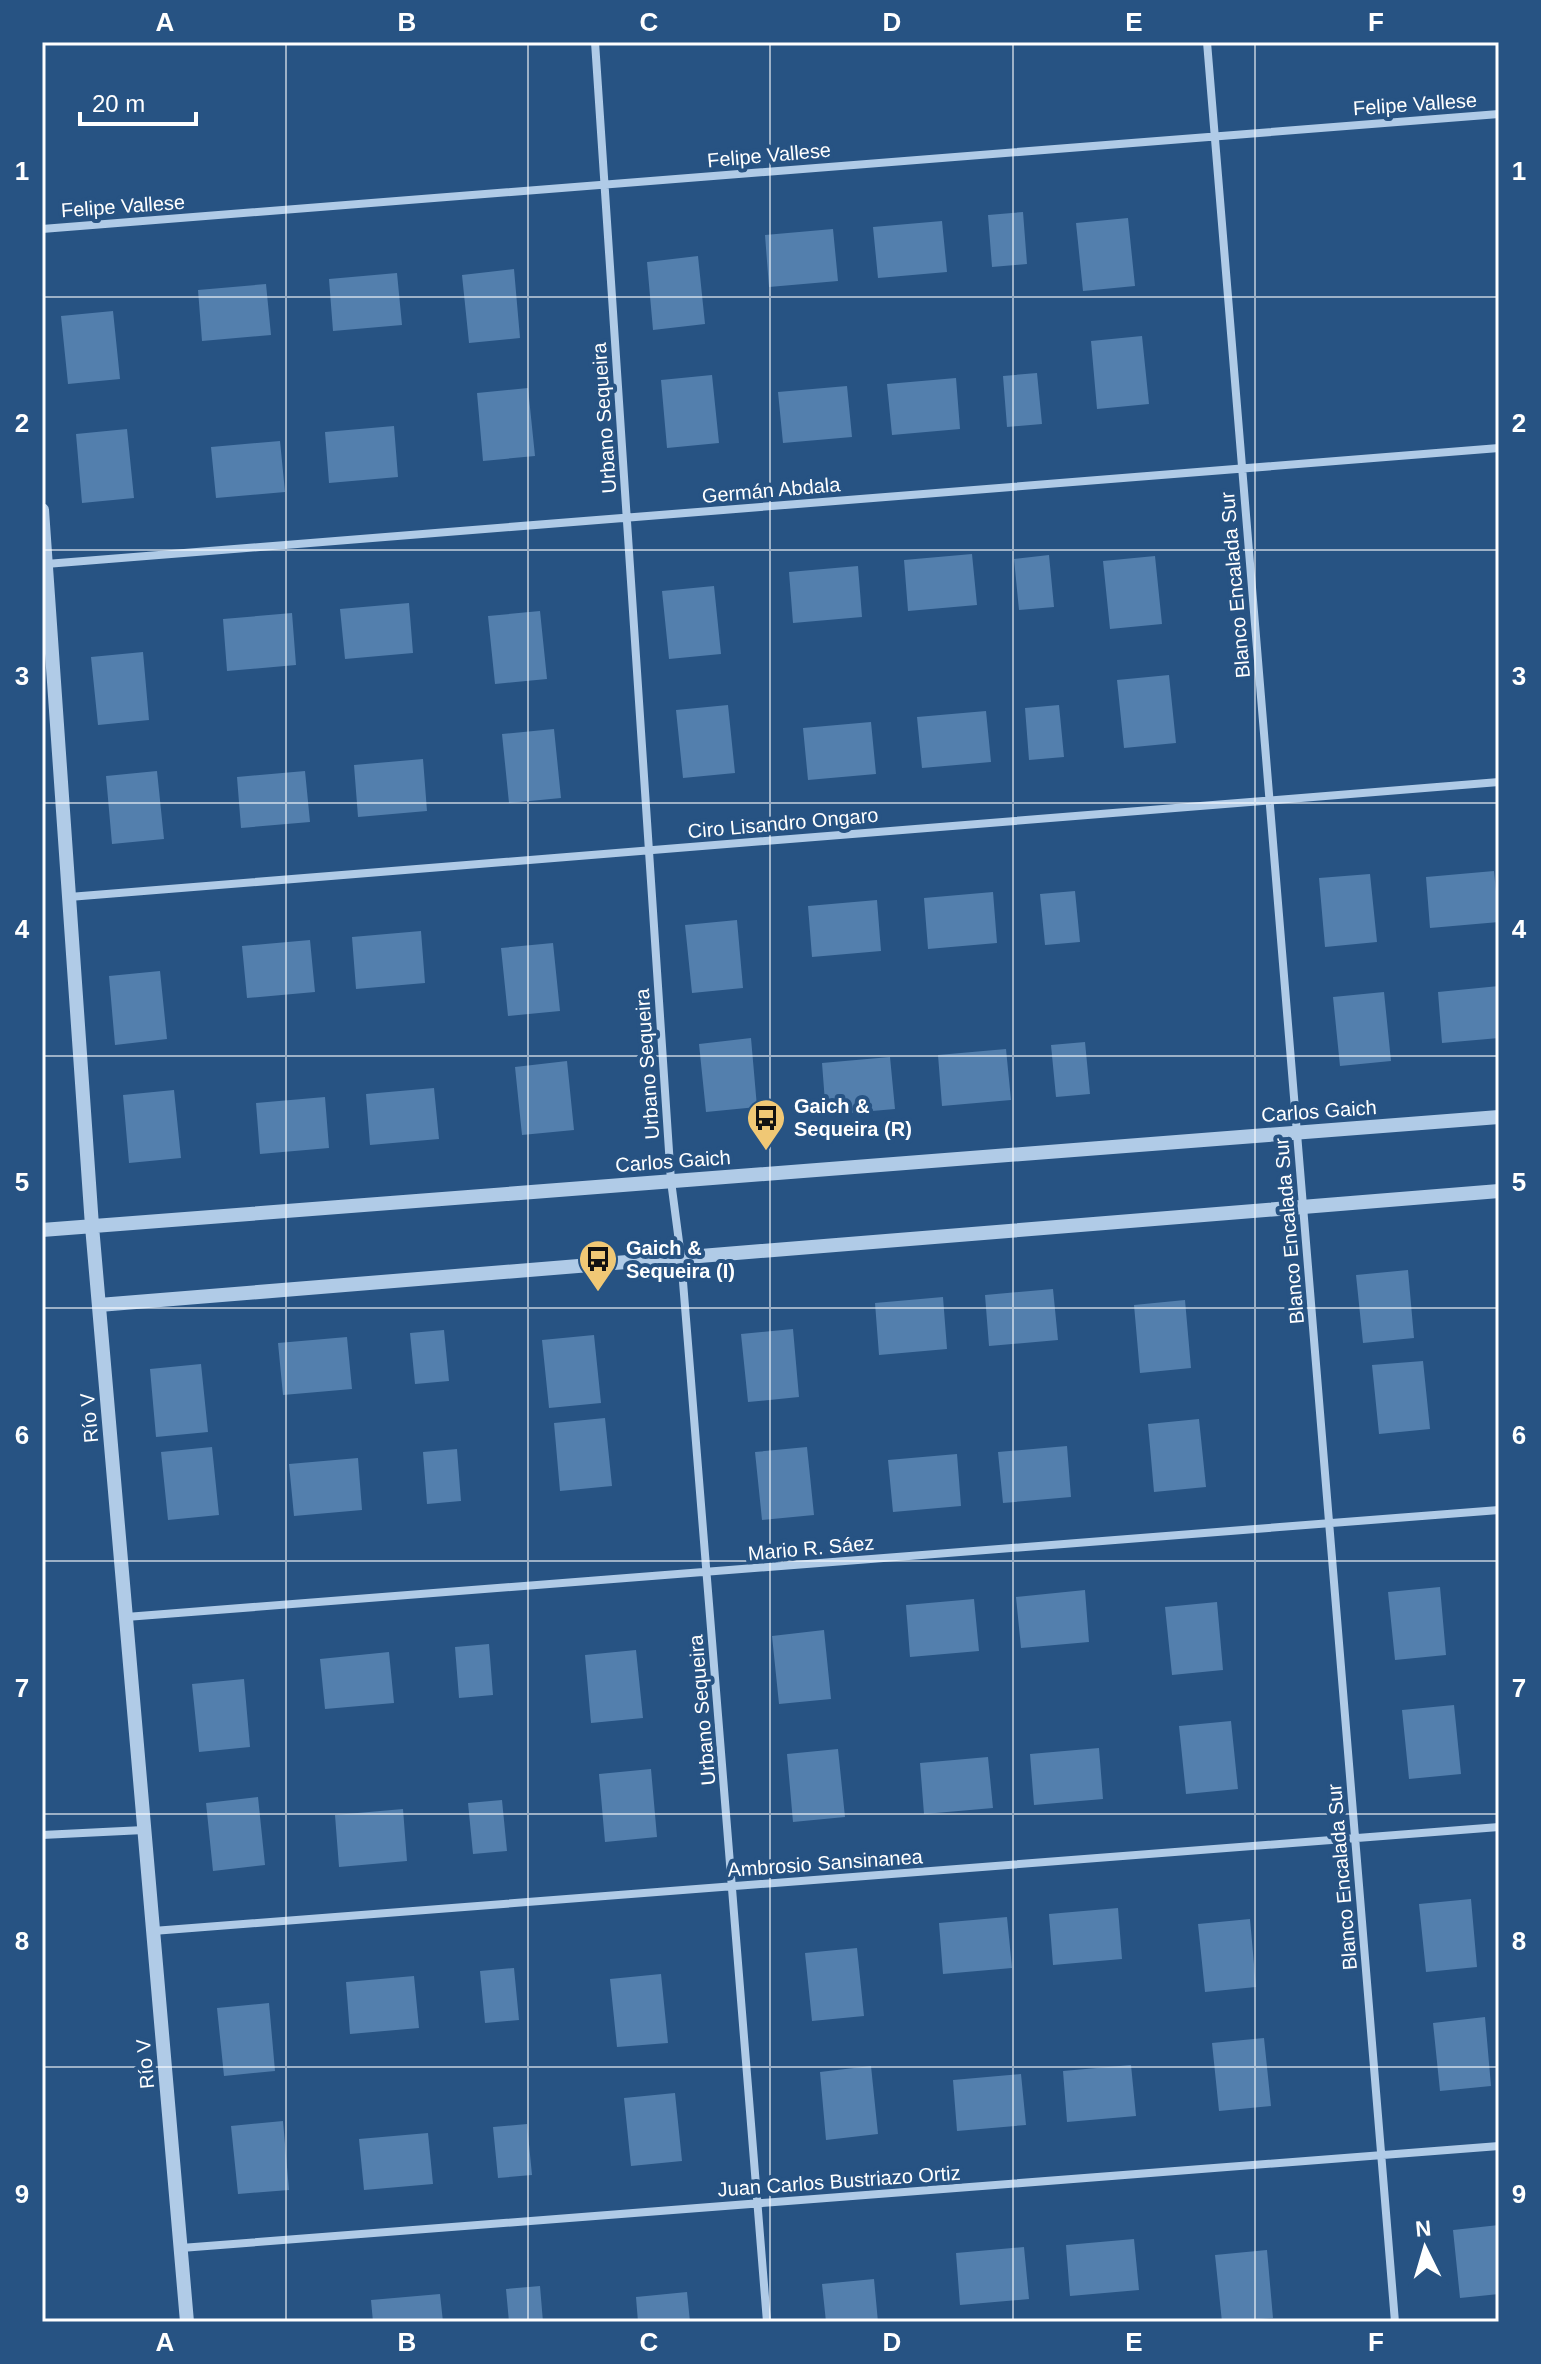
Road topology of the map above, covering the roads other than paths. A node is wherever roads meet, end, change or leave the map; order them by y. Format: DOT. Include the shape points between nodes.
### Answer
graph roads {
  1 [pos="595,42"];
  2 [pos="1207,42"];
  3 [pos="1499,114"];
  4 [pos="1214,136"];
  5 [pos="605,184"];
  6 [pos="42,229"];
  7 [pos="1499,448"];
  8 [pos="1241,468"];
  9 [pos="42,510"];
  10 [pos="627,517"];
  11 [pos="46,564"];
  12 [pos="1499,782"];
  13 [pos="1269,801"];
  14 [pos="649,850"];
  15 [pos="69,897"];
  16 [pos="1499,1117"];
  17 [pos="1297,1133"];
  18 [pos="671,1181"];
  19 [pos="1499,1191"];
  20 [pos="1302,1207"];
  21 [pos="92,1226"];
  22 [pos="42,1230"];
  23 [pos="681,1257"];
  24 [pos="99,1305"];
  25 [pos="1499,1510"];
  26 [pos="1329,1523"];
  27 [pos="707,1572"];
  28 [pos="126,1617"];
  29 [pos="1499,1827"];
  30 [pos="144,1830"];
  31 [pos="42,1835"];
  32 [pos="1355,1838"];
  33 [pos="732,1886"];
  34 [pos="153,1931"];
  35 [pos="1499,2146"];
  36 [pos="1381,2155"];
  37 [pos="757,2203"];
  38 [pos="181,2248"];
  39 [pos="187,2322"];
  40 [pos="767,2322"];
  41 [pos="1395,2322"];
  1 -- 5 [label="street, Urbano Sequeira"];
  2 -- 4 [label="street, Blanco Encalada Sur"];
  3 -- 4 [label="street, Felipe Vallese"];
  4 -- 5 [label="street, Felipe Vallese"];
  4 -- 8 [label="street, Blanco Encalada Sur"];
  5 -- 6 [label="street, Felipe Vallese"];
  5 -- 10 [label="street, Urbano Sequeira"];
  7 -- 8 [label="street, Germán Abdala"];
  8 -- 10 [label="street, Germán Abdala"];
  8 -- 13 [label="street, Blanco Encalada Sur"];
  9 -- 11 [label="street, Río V"];
  10 -- 11 [label="street, Germán Abdala"];
  10 -- 14 [label="street, Urbano Sequeira"];
  11 -- 15 [label="street, Río V"];
  12 -- 13 [label="street, Ciro Lisandro Ongaro"];
  13 -- 14 [label="street, Ciro Lisandro Ongaro"];
  13 -- 17 [label="street, Blanco Encalada Sur"];
  14 -- 15 [label="street, Ciro Lisandro Ongaro"];
  14 -- 18 [label="street, Urbano Sequeira"];
  15 -- 21 [label="street, Río V"];
  16 -- 17 [label="street, Carlos Gaich"];
  17 -- 18 [label="street, Carlos Gaich"];
  17 -- 20 [label="street, Blanco Encalada Sur"];
  18 -- 21 [label="street, Carlos Gaich"];
  18 -- 23 [label="street, Urbano Sequeira"];
  19 -- 20 [label="street"];
  20 -- 23 [label="street"];
  20 -- 26 [label="street, Blanco Encalada Sur"];
  21 -- 22 [label="street, Carlos Gaich"];
  21 -- 24 [label="street, Río V"];
  23 -- 24 [label="street"];
  23 -- 27 [label="street, Urbano Sequeira"];
  24 -- 28 [label="street, Río V"];
  25 -- 26 [label="street, Mario R. Sáez"];
  26 -- 27 [label="street, Mario R. Sáez"];
  26 -- 32 [label="street, Blanco Encalada Sur"];
  27 -- 28 [label="street, Mario R. Sáez"];
  27 -- 33 [label="street, Urbano Sequeira"];
  28 -- 30 [label="street, Río V"];
  29 -- 32 [label="street, Ambrosio Sansinanea"];
  30 -- 31 [label="street"];
  30 -- 34 [label="street, Río V"];
  32 -- 33 [label="street, Ambrosio Sansinanea"];
  32 -- 36 [label="street, Blanco Encalada Sur"];
  33 -- 34 [label="street, Ambrosio Sansinanea"];
  33 -- 37 [label="street, Urbano Sequeira"];
  34 -- 38 [label="street, Río V"];
  35 -- 36 [label="street, Juan Carlos Bustriazo Ortiz"];
  36 -- 37 [label="street, Juan Carlos Bustriazo Ortiz"];
  36 -- 41 [label="street, Blanco Encalada Sur"];
  37 -- 38 [label="street, Juan Carlos Bustriazo Ortiz"];
  37 -- 40 [label="street, Urbano Sequeira"];
  38 -- 39 [label="street, Río V"];
}
